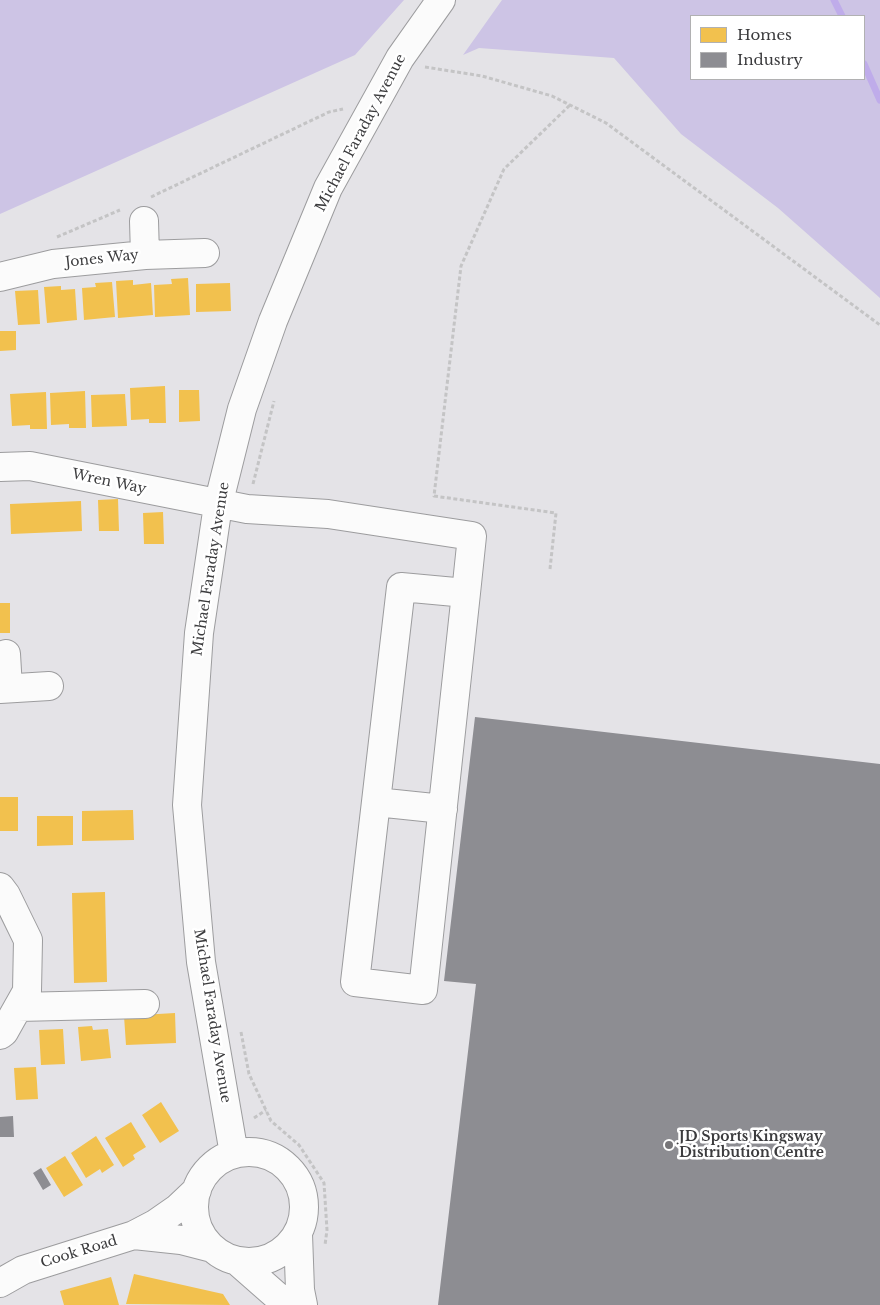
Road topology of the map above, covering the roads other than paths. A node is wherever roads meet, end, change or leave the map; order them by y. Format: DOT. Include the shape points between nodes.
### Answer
graph roads {
  1 [pos="441,0"];
  2 [pos="138,210"];
  3 [pos="205,253"];
  4 [pos="145,255"];
  5 [pos="0,277"];
  6 [pos="0,467"];
  7 [pos="218,505"];
  8 [pos="466,593"];
  9 [pos="6,654"];
  10 [pos="49,686"];
  11 [pos="4,688"];
  12 [pos="376,802"];
  13 [pos="443,809"];
  14 [pos="0,887"];
  15 [pos="145,1004"];
  16 [pos="18,1007"];
  17 [pos="0,1035"];
  18 [pos="234,1154"];
  19 [pos="197,1190"];
  20 [pos="298,1234"];
  21 [pos="134,1235"];
  22 [pos="212,1248"];
  23 [pos="237,1261"];
  24 [pos="12,1270"];
  25 [pos="0,1283"];
  26 [pos="284,1305"];
  27 [pos="303,1305"];
  1 -- 7 [label="street, Michael Faraday Avenue" via="400,58 328,188 273,321 242,409"];
  2 -- 4 [label="street"];
  3 -- 4 [label="street, Jones Way"];
  4 -- 5 [label="street, Jones Way" via="53,264"];
  6 -- 7 [label="street, Wren Way" via="30,466"];
  7 -- 8 [label="street, Wren Way" via="328,514 472,536"];
  7 -- 18 [label="street, Michael Faraday Avenue" via="199,633 187,805 201,962"];
  8 -- 12 [label="street" via="401,587"];
  8 -- 13 [label="street"];
  9 -- 11 [label="street"];
  10 -- 11 [label="street"];
  12 -- 13 [label="street"];
  12 -- 13 [label="street" via="355,982 423,990"];
  14 -- 16 [label="street" via="28,940 27,991"];
  15 -- 16 [label="street"];
  16 -- 17 [label="street"];
  18 -- 19 [label="street" via="210,1168"];
  18 -- 20 [label="street" via="264,1153 281,1161 295,1175 302,1188 305,1207"];
  19 -- 21 [label="street, Cook Road" via="178,1208"];
  19 -- 22 [label="street" via="195,1220"];
  20 -- 23 [label="street" via="290,1245 274,1256 256,1262"];
  20 -- 27 [label="street"];
  21 -- 22 [label="street, Cook Road" via="181,1240"];
  21 -- 24 [label="street, Cook Road"];
  22 -- 23 [label="street"];
  23 -- 26 [label="street"];
  24 -- 25 [label="street, Cook Road"];
}
